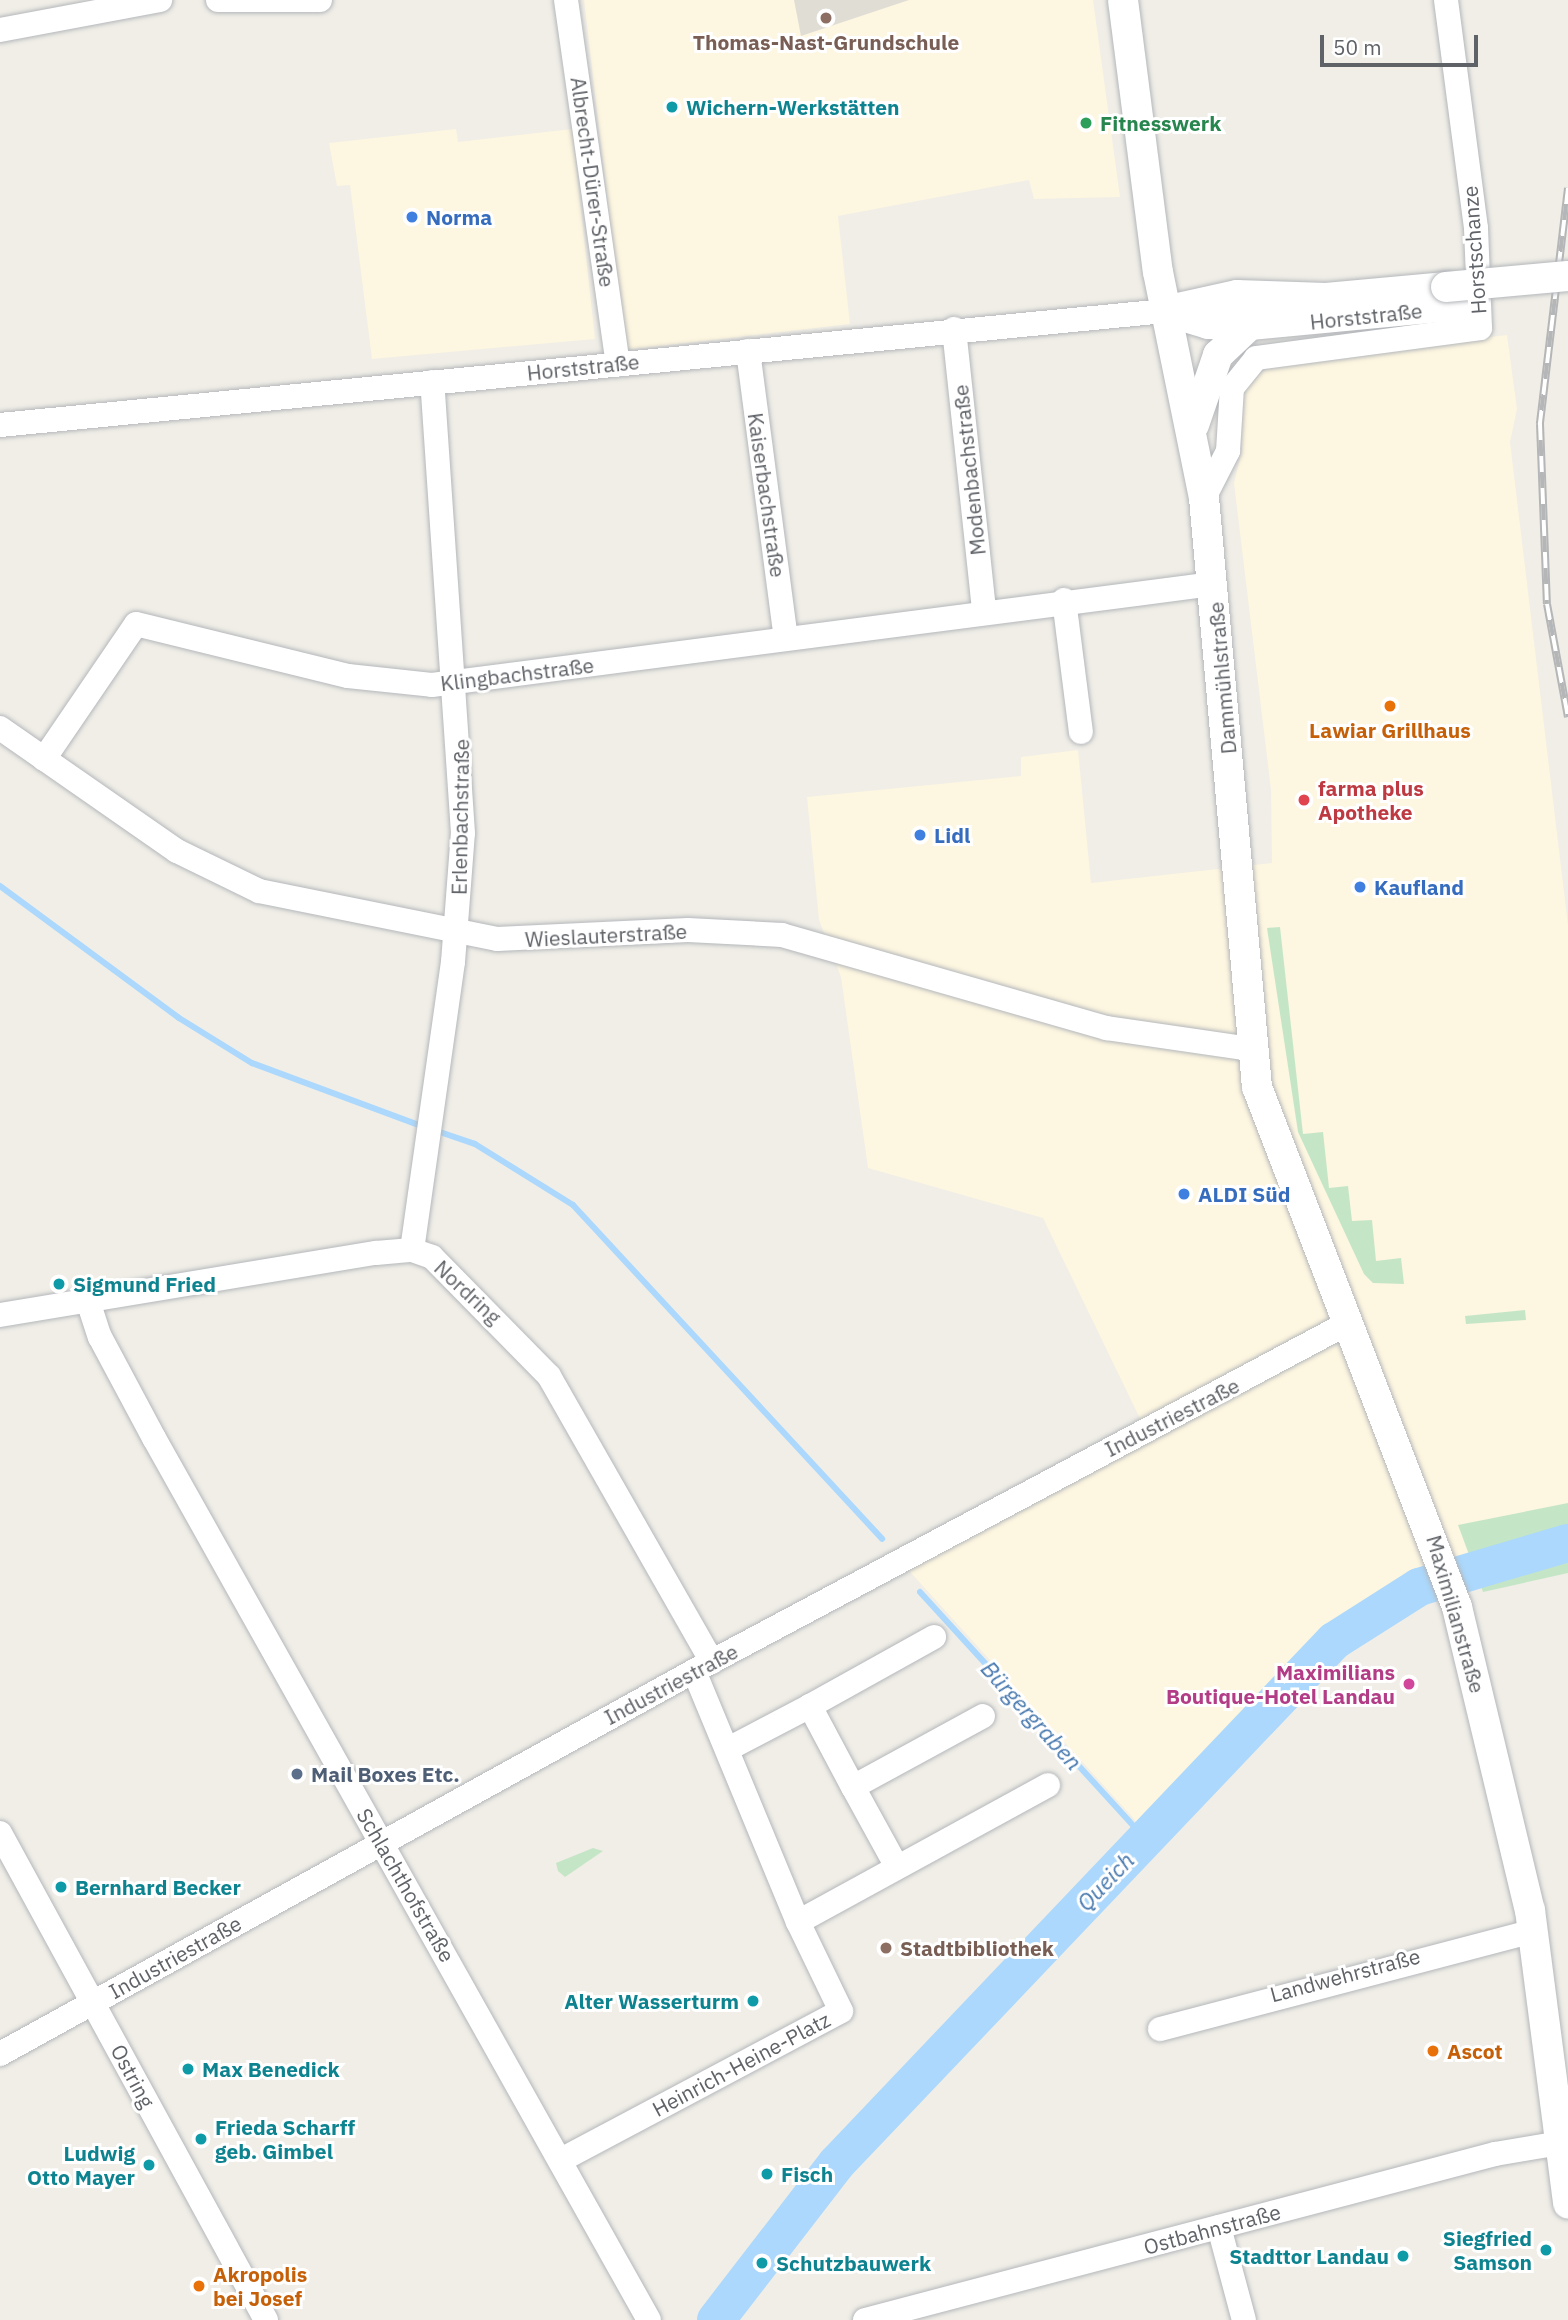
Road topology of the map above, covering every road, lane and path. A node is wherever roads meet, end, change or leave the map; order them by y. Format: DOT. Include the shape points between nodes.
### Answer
graph roads {
  1 [pos="160,0"];
  2 [pos="218,0"];
  3 [pos="320,0"];
  4 [pos="566,0"];
  5 [pos="1123,0"];
  6 [pos="1446,0"];
  7 [pos="245,1"];
  8 [pos="37,11"];
  9 [pos="0,30"];
  10 [pos="1568,276"];
  11 [pos="1568,294"];
  12 [pos="1327,309"];
  13 [pos="1165,311"];
  14 [pos="1250,326"];
  15 [pos="954,328"];
  16 [pos="748,351"];
  17 [pos="618,364"];
  18 [pos="432,382"];
  19 [pos="0,425"];
  20 [pos="1193,428"];
  21 [pos="1204,498"];
  22 [pos="1213,584"];
  23 [pos="1064,600"];
  24 [pos="984,611"];
  25 [pos="786,638"];
  26 [pos="458,683"];
  27 [pos="0,728"];
  28 [pos="1081,732"];
  29 [pos="44,759"];
  30 [pos="456,934"];
  31 [pos="1251,1049"];
  32 [pos="412,1250"];
  33 [pos="88,1301"];
  34 [pos="0,1315"];
  35 [pos="1348,1324"];
  36 [pos="934,1637"];
  37 [pos="703,1666"];
  38 [pos="810,1706"];
  39 [pos="983,1716"];
  40 [pos="728,1749"];
  41 [pos="1048,1785"];
  42 [pos="853,1787"];
  43 [pos="0,1833"];
  44 [pos="381,1844"];
  45 [pos="897,1867"];
  46 [pos="798,1922"];
  47 [pos="1533,1931"];
  48 [pos="94,2002"];
  49 [pos="1160,2029"];
  50 [pos="0,2054"];
  51 [pos="1560,2143"];
  52 [pos="561,2160"];
  53 [pos="1568,2204"];
  54 [pos="1219,2227"];
  55 [pos="931,2311"];
  56 [pos="266,2320"];
  57 [pos="649,2320"];
  58 [pos="865,2320"];
  59 [pos="1244,2320"];
  1 -- 8 [label="street"];
  2 -- 7 [label="street"];
  3 -- 7 [label="street"];
  4 -- 17 [label="street, Albrecht-Dürer-Straße"];
  5 -- 13 [label="street, Dammühlstraße"];
  6 -- 21 [label="street, Horstschanze" via="1480,328 1269,353 1246,365 1232,388 1228,451"];
  8 -- 9 [label="street"];
  10 -- 12 [label="street, Horststraße, bridge"];
  11 -- 12 [label="street, Horststraße"];
  12 -- 13 [label="street, Horststraße" via="1237,295"];
  12 -- 14 [label="street, Horststraße"];
  13 -- 14 [label="street, Horststraße" via="1208,324"];
  13 -- 15 [label="street, Horststraße"];
  13 -- 20 [label="street, Dammühlstraße"];
  14 -- 20 [label="street" via="1213,365"];
  15 -- 16 [label="street, Horststraße"];
  15 -- 24 [label="street, Modenbachstraße"];
  16 -- 17 [label="street, Horststraße"];
  16 -- 25 [label="street, Kaiserbachstraße"];
  17 -- 18 [label="street, Horststraße"];
  18 -- 19 [label="street, Horststraße"];
  18 -- 26 [label="street, Erlenbachstraße"];
  20 -- 21 [label="street, Dammühlstraße"];
  21 -- 22 [label="street, Dammühlstraße"];
  22 -- 23 [label="street, Klingbachstraße"];
  22 -- 31 [label="street, Dammühlstraße"];
  23 -- 24 [label="street, Klingbachstraße"];
  23 -- 28 [label="street"];
  24 -- 25 [label="street, Klingbachstraße"];
  25 -- 26 [label="street, Klingbachstraße"];
  26 -- 29 [label="street, Klingbachstraße" via="359,678 136,624"];
  26 -- 30 [label="street, Erlenbachstraße" via="464,820"];
  27 -- 29 [label="street, Wieslauterstraße"];
  29 -- 30 [label="street, Wieslauterstraße" via="177,851 230,880 347,913"];
  30 -- 31 [label="street, Wieslauterstraße" via="497,939 688,930 782,935 1107,1028"];
  30 -- 32 [label="street, Erlenbachstraße"];
  31 -- 35 [label="street, Maximilianstraße" via="1280,1156"];
  32 -- 33 [label="street, Nordring"];
  32 -- 37 [label="street, Nordring" via="458,1277 549,1376"];
  33 -- 34 [label="street, Nordring"];
  33 -- 44 [label="street, Schlachthofstraße" via="124,1382"];
  35 -- 37 [label="street, Industriestraße"];
  35 -- 47 [label="street, Maximilianstraße" via="1432,1528 1457,1606"];
  36 -- 38 [label="street"];
  37 -- 40 [label="street, Nordring"];
  37 -- 44 [label="street, Industriestraße"];
  38 -- 40 [label="street"];
  38 -- 42 [label="street"];
  39 -- 42 [label="street"];
  40 -- 46 [label="street, Nordring"];
  41 -- 45 [label="street"];
  42 -- 45 [label="street"];
  43 -- 48 [label="street, Ostring"];
  44 -- 48 [label="street, Industriestraße"];
  44 -- 52 [label="street, Schlachthofstraße"];
  45 -- 46 [label="street"];
  46 -- 52 [label="street, Heinrich-Heine-Platz" via="841,2011"];
  47 -- 49 [label="street, Landwehrstraße" via="1427,1954"];
  47 -- 51 [label="street, Maximilianstraße"];
  48 -- 50 [label="street, Industriestraße"];
  48 -- 56 [label="street, Ostring"];
  51 -- 53 [label="street, Maximilianstraße"];
  51 -- 54 [label="street, Ostbahnstraße"];
  52 -- 57 [label="street, Schlachthofstraße"];
  54 -- 55 [label="street, Ostbahnstraße"];
  54 -- 59 [label="street"];
  55 -- 58 [label="street, Ostbahnstraße"];
}
